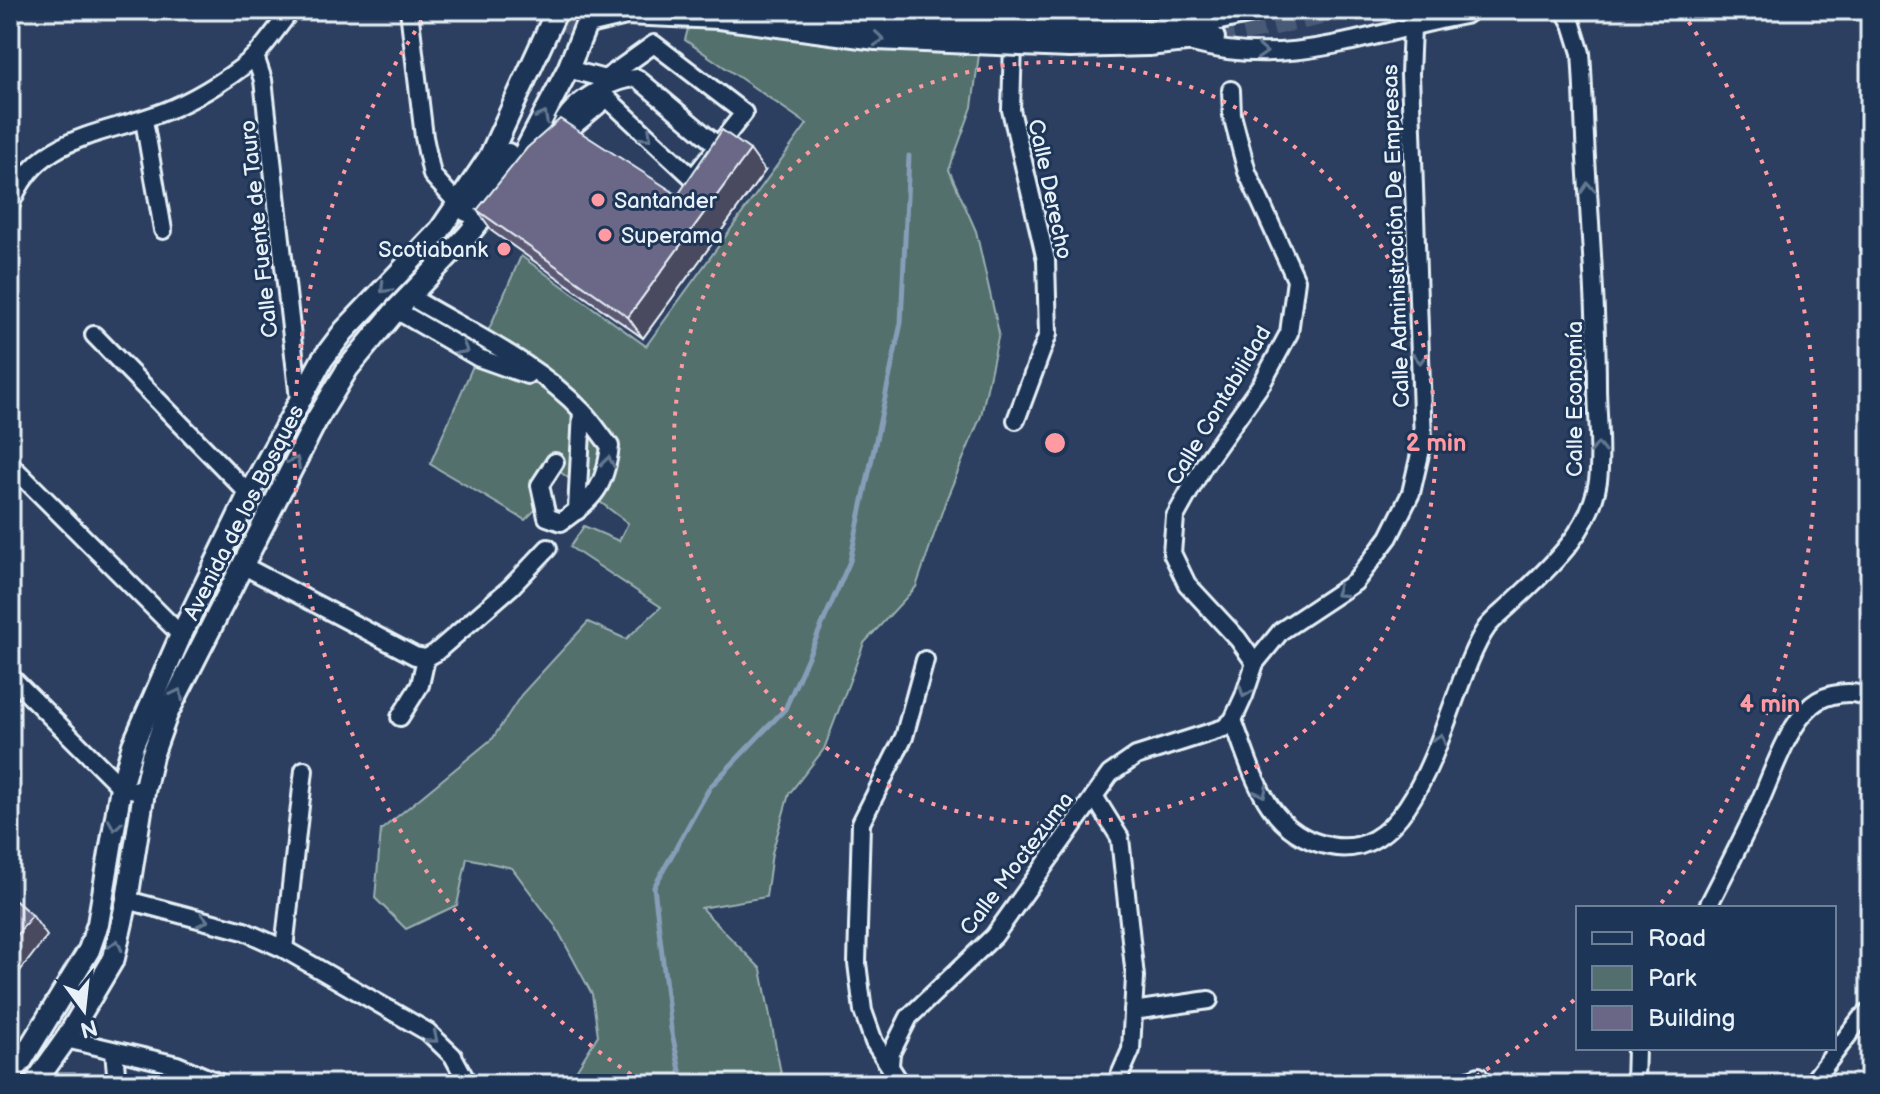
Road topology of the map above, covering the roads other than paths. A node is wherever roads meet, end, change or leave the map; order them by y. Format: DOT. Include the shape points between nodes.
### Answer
graph roads {
  1 [pos="291,10"];
  2 [pos="409,10"];
  3 [pos="557,10"];
  4 [pos="785,10"];
  5 [pos="1014,10"];
  6 [pos="1209,10"];
  7 [pos="1415,10"];
  8 [pos="1431,10"];
  9 [pos="1472,10"];
  10 [pos="1564,10"];
  11 [pos="1252,12"];
  12 [pos="590,16"];
  13 [pos="1451,17"];
  14 [pos="1412,28"];
  15 [pos="562,31"];
  16 [pos="1179,35"];
  17 [pos="1148,38"];
  18 [pos="1214,38"];
  19 [pos="255,56"];
  20 [pos="568,69"];
  21 [pos="606,88"];
  22 [pos="1231,90"];
  23 [pos="144,120"];
  24 [pos="718,146"];
  25 [pos="506,188"];
  26 [pos="458,204"];
  27 [pos="10,207"];
  28 [pos="163,230"];
  29 [pos="440,230"];
  30 [pos="402,303"];
  31 [pos="94,335"];
  32 [pos="299,399"];
  33 [pos="582,411"];
  34 [pos="1016,420"];
  35 [pos="555,462"];
  36 [pos="10,464"];
  37 [pos="249,494"];
  38 [pos="577,511"];
  39 [pos="548,548"];
  40 [pos="242,565"];
  41 [pos="181,635"];
  42 [pos="426,658"];
  43 [pos="925,660"];
  44 [pos="1255,663"];
  45 [pos="10,676"];
  46 [pos="1870,700"];
  47 [pos="400,717"];
  48 [pos="1233,720"];
  49 [pos="304,770"];
  50 [pos="121,787"];
  51 [pos="144,792"];
  52 [pos="1094,796"];
  53 [pos="127,900"];
  54 [pos="1708,906"];
  55 [pos="284,949"];
  56 [pos="1209,1000"];
  57 [pos="1133,1011"];
  58 [pos="1870,1012"];
  59 [pos="66,1039"];
  60 [pos="1636,1050"];
  61 [pos="114,1051"];
  62 [pos="890,1065"];
  63 [pos="10,1075"];
  64 [pos="1479,1076"];
  65 [pos="34,1084"];
  66 [pos="117,1084"];
  67 [pos="222,1084"];
  68 [pos="468,1084"];
  69 [pos="901,1084"];
  70 [pos="1116,1084"];
  71 [pos="1459,1084"];
  72 [pos="1635,1084"];
  73 [pos="1811,1084"];
  1 -- 19 [label="street"];
  2 -- 26 [label="street" via="432,175"];
  3 -- 26 [label="main road, Avenida de los Bosques" via="499,140"];
  4 -- 17 [label="main road, bridge" via="977,30"];
  5 -- 34 [label="street, Calle Derecho" via="1011,110 1046,260 1048,334"];
  6 -- 16 [label="street"];
  7 -- 14 [label="street, Calle Administración De Empresas"];
  8 -- 13 [label="street"];
  9 -- 13 [label="street"];
  48 -- 10 [label="street, Calle Economía, one-way" via="1262,795 1282,824 1312,843 1340,848 1372,841 1401,817 1432,764 1487,627 1554,563 1585,524 1598,482 1597,335 1581,53"];
  11 -- 16 [label="main road"];
  12 -- 17 [label="main road, one-way, bridge" via="719,18 876,39 1070,47"];
  12 -- 20 [label="main road, Avenida de los Bosques"];
  13 -- 14 [label="street"];
  16 -- 14 [label="street, one-way" via="1214,49 1286,53"];
  14 -- 44 [label="street, Calle Administración De Empresas, one-way" via="1423,441 1411,493 1389,537 1355,582 1281,631"];
  15 -- 29 [label="main road" via="501,169 474,206"];
  16 -- 17 [label="main road"];
  16 -- 18 [label="main road"];
  19 -- 23 [label="street" via="190,99"];
  19 -- 32 [label="street, Calle Fuente de Tauro" via="263,80"];
  20 -- 21 [label="street"];
  25 -- 20 [label="main road, Avenida de los Bosques, one-way"];
  21 -- 24 [label="street" via="637,78"];
  21 -- 24 [label="street, one-way" via="693,178"];
  21 -- 24 [label="street" via="654,44 744,113"];
  21 -- 25 [label="street"];
  22 -- 44 [label="street, Calle Contabilidad" via="1247,172 1296,280 1289,333 1175,517 1172,553 1187,584"];
  23 -- 27 [label="street" via="59,146 32,167"];
  23 -- 28 [label="street"];
  25 -- 30 [label="main road, Avenida de los Bosques"];
  26 -- 29 [label="main road, Avenida de los Bosques"];
  29 -- 32 [label="main road, Avenida de los Bosques, one-way" via="344,331"];
  30 -- 33 [label="street" via="479,358 551,384"];
  40 -- 30 [label="main road, Avenida de los Bosques, one-way" via="324,407 348,368"];
  31 -- 37 [label="street"];
  32 -- 37 [label="main road, Avenida de los Bosques"];
  33 -- 38 [label="street"];
  38 -- 33 [label="street, one-way" via="602,485 610,446"];
  35 -- 38 [label="street" via="540,485 547,517 561,522"];
  36 -- 41 [label="street"];
  37 -- 41 [label="main road, Avenida de los Bosques"];
  39 -- 42 [label="street" via="511,587"];
  40 -- 42 [label="street"];
  51 -- 40 [label="main road, Avenida de los Bosques, one-way" via="167,714"];
  41 -- 50 [label="main road, Avenida de los Bosques" via="133,745"];
  42 -- 47 [label="street" via="420,685"];
  43 -- 62 [label="street" via="904,737 861,823 857,963 863,1011 874,1042"];
  44 -- 48 [label="street, one-way"];
  45 -- 50 [label="street"];
  46 -- 54 [label="street" via="1833,694 1812,705 1795,726"];
  48 -- 52 [label="street, Calle Moctezuma" via="1224,728 1136,756 1110,774"];
  49 -- 55 [label="street"];
  50 -- 51 [label="street"];
  50 -- 63 [label="main road, Avenida de los Bosques, one-way" via="104,897 89,950"];
  51 -- 53 [label="main road, Avenida de los Bosques"];
  52 -- 57 [label="street" via="1120,838 1135,977"];
  52 -- 62 [label="street, Calle Moctezuma" via="994,936 909,1017"];
  53 -- 55 [label="street, one-way" via="244,931"];
  59 -- 53 [label="main road, Avenida de los Bosques, one-way" via="114,958"];
  55 -- 68 [label="street, one-way" via="428,1032 453,1056"];
  56 -- 57 [label="street"];
  57 -- 70 [label="street" via="1131,1050"];
  58 -- 73 [label="street"];
  59 -- 61 [label="street"];
  59 -- 65 [label="main road, Avenida de los Bosques"];
  60 -- 72 [label="street"];
  61 -- 66 [label="street"];
  61 -- 67 [label="street" via="177,1065"];
  62 -- 69 [label="street"];
  64 -- 71 [label="street"];
}
